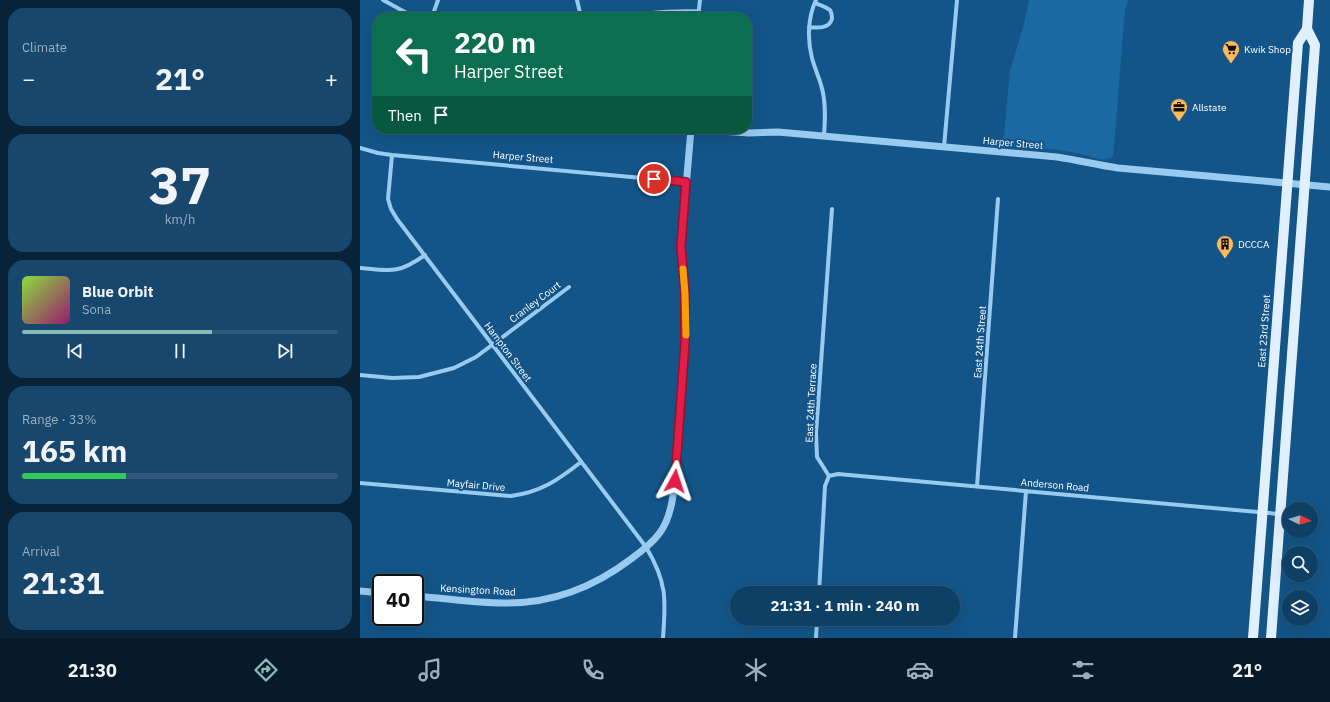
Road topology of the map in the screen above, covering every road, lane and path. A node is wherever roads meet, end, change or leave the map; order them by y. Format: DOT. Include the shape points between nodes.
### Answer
graph roads {
  1 [pos="383,0"];
  2 [pos="438,0"];
  3 [pos="577,0"];
  4 [pos="700,0"];
  5 [pos="957,0"];
  6 [pos="1309,0"];
  7 [pos="816,1"];
  8 [pos="699,11"];
  9 [pos="405,12"];
  10 [pos="434,12"];
  11 [pos="581,12"];
  12 [pos="654,12"];
  13 [pos="809,27"];
  14 [pos="1307,29"];
  15 [pos="752,133"];
  16 [pos="691,134"];
  17 [pos="824,136"];
  18 [pos="944,147"];
  19 [pos="360,148"];
  20 [pos="392,155"];
  21 [pos="686,182"];
  22 [pos="1287,183"];
  23 [pos="1304,185"];
  24 [pos="1330,187"];
  25 [pos="998,199"];
  26 [pos="832,209"];
  27 [pos="425,255"];
  28 [pos="360,268"];
  29 [pos="569,287"];
  30 [pos="493,344"];
  31 [pos="360,375"];
  32 [pos="581,462"];
  33 [pos="829,476"];
  34 [pos="360,483"];
  35 [pos="978,486"];
  36 [pos="1026,491"];
  37 [pos="1263,513"];
  38 [pos="1280,514"];
  39 [pos="646,547"];
  40 [pos="819,586"];
  41 [pos="360,591"];
  42 [pos="372,592"];
  43 [pos="424,597"];
  44 [pos="817,626"];
  45 [pos="663,638"];
  46 [pos="816,638"];
  47 [pos="1015,638"];
  48 [pos="1253,638"];
  49 [pos="1271,638"];
  1 -- 9 [label="street"];
  2 -- 10 [label="street"];
  3 -- 11 [label="street"];
  4 -- 8 [label="street"];
  5 -- 18 [label="street"];
  6 -- 14 [label="main road, East 23rd Street"];
  7 -- 13 [label="street"];
  7 -- 13 [label="street" via="832,13 831,22 828,26"];
  8 -- 12 [label="street"];
  13 -- 17 [label="street" via="809,44 823,93"];
  14 -- 22 [label="main road, East 23rd Street" via="1298,43"];
  14 -- 23 [label="main road, East 23rd Street" via="1315,44"];
  15 -- 17 [label="street, Harper Street" via="778,132"];
  16 -- 21 [label="street, Kensington Road"];
  17 -- 18 [label="street, Harper Street"];
  18 -- 22 [label="street, Harper Street" via="1057,157 1118,168"];
  19 -- 20 [label="street, Harper Street"];
  20 -- 21 [label="street, Harper Street"];
  20 -- 27 [label="street, Hampton Street" via="388,199 391,209"];
  21 -- 39 [label="street, Kensington Road" via="681,246 685,294 685,343 674,496 667,523 654,541"];
  22 -- 23 [label="street, Harper Street"];
  22 -- 37 [label="main road, East 23rd Street"];
  23 -- 24 [label="street, Harper Street"];
  23 -- 38 [label="main road, East 23rd Street"];
  25 -- 35 [label="street, East 24th Street"];
  26 -- 33 [label="street, East 24th Terrace" via="816,433 817,456"];
  27 -- 28 [label="street" via="412,264 396,270"];
  27 -- 30 [label="street, Hampton Street"];
  29 -- 30 [label="street, Cranley Court"];
  30 -- 31 [label="street, Cranley Court" via="465,363 431,375 405,378"];
  30 -- 32 [label="street, Hampton Street"];
  32 -- 34 [label="street, Mayfair Drive" via="538,490 511,496"];
  32 -- 39 [label="street, Hampton Street"];
  33 -- 35 [label="street, Anderson Road" via="838,474"];
  33 -- 40 [label="street" via="825,486"];
  35 -- 36 [label="street, Anderson Road"];
  36 -- 37 [label="street, Anderson Road"];
  36 -- 47 [label="street"];
  37 -- 38 [label="street, Anderson Road"];
  37 -- 48 [label="main road, East 23rd Street"];
  38 -- 49 [label="main road, East 23rd Street"];
  39 -- 43 [label="street, Kensington Road" via="606,576 574,592 546,599 503,603"];
  39 -- 45 [label="street, Hampton Street" via="663,585"];
  41 -- 42 [label="street"];
  44 -- 46 [label="street"];
}
